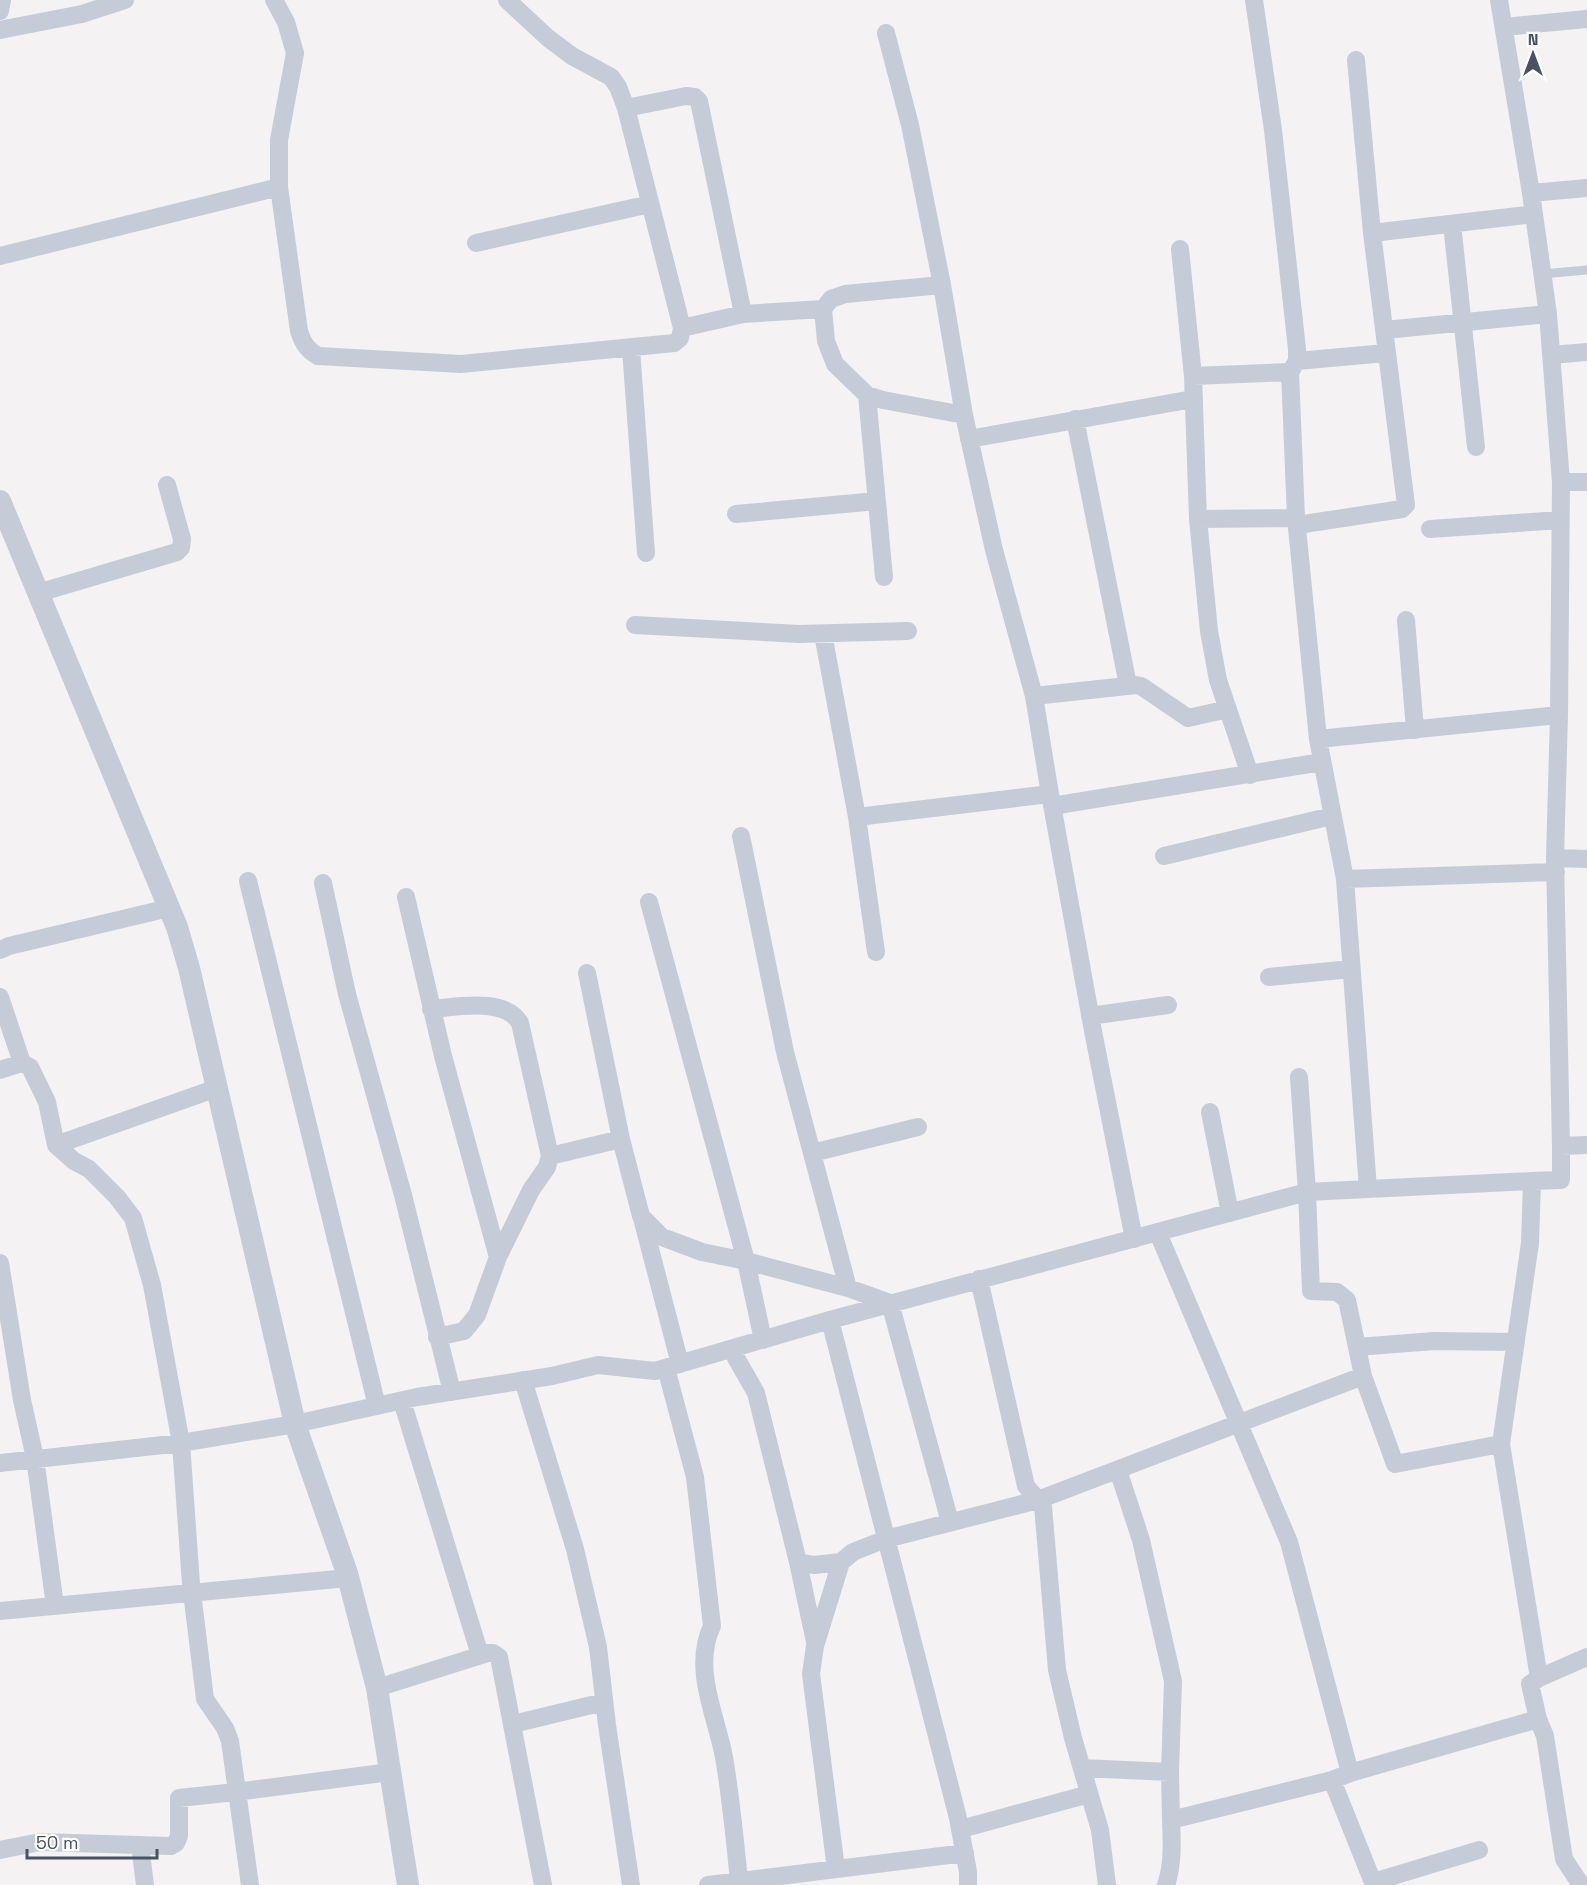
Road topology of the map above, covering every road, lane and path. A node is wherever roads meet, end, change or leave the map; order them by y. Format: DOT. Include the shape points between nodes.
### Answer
graph roads {
  1 [pos="2,0"];
  2 [pos="125,0"];
  3 [pos="273,0"];
  4 [pos="507,0"];
  5 [pos="1254,0"];
  6 [pos="1499,0"];
  7 [pos="0,11"];
  8 [pos="1587,19"];
  9 [pos="1504,27"];
  10 [pos="0,30"];
  11 [pos="886,33"];
  12 [pos="1356,60"];
  13 [pos="626,108"];
  14 [pos="279,187"];
  15 [pos="1587,188"];
  16 [pos="1531,194"];
  17 [pos="650,204"];
  18 [pos="1534,214"];
  19 [pos="1452,224"];
  20 [pos="1372,233"];
  21 [pos="476,243"];
  22 [pos="1180,249"];
  23 [pos="0,256"];
  24 [pos="1587,270"];
  25 [pos="1542,274"];
  26 [pos="942,285"];
  27 [pos="823,309"];
  28 [pos="743,314"];
  29 [pos="1548,314"];
  30 [pos="1462,322"];
  31 [pos="682,328"];
  32 [pos="1385,330"];
  33 [pos="631,349"];
  34 [pos="1587,352"];
  35 [pos="1386,353"];
  36 [pos="1551,355"];
  37 [pos="1294,367"];
  38 [pos="1193,376"];
  39 [pos="867,395"];
  40 [pos="1193,399"];
  41 [pos="964,415"];
  42 [pos="1075,419"];
  43 [pos="969,439"];
  44 [pos="1476,447"];
  45 [pos="1561,482"];
  46 [pos="1587,482"];
  47 [pos="167,485"];
  48 [pos="0,501"];
  49 [pos="877,501"];
  50 [pos="736,514"];
  51 [pos="1198,519"];
  52 [pos="1560,520"];
  53 [pos="1296,522"];
  54 [pos="1430,529"];
  55 [pos="646,553"];
  56 [pos="884,577"];
  57 [pos="38,593"];
  58 [pos="1406,620"];
  59 [pos="635,626"];
  60 [pos="908,631"];
  61 [pos="823,634"];
  62 [pos="1128,685"];
  63 [pos="1034,696"];
  64 [pos="1228,709"];
  65 [pos="1559,715"];
  66 [pos="1415,730"];
  67 [pos="1318,739"];
  68 [pos="1322,762"];
  69 [pos="1250,775"];
  70 [pos="1051,800"];
  71 [pos="1332,816"];
  72 [pos="857,818"];
  73 [pos="741,836"];
  74 [pos="1164,856"];
  75 [pos="1587,859"];
  76 [pos="1556,865"];
  77 [pos="1345,879"];
  78 [pos="248,881"];
  79 [pos="323,883"];
  80 [pos="406,897"];
  81 [pos="649,902"];
  82 [pos="169,908"];
  83 [pos="0,950"];
  84 [pos="876,952"];
  85 [pos="1351,969"];
  86 [pos="587,973"];
  87 [pos="1269,977"];
  88 [pos="0,997"];
  89 [pos="1168,1005"];
  90 [pos="431,1009"];
  91 [pos="1090,1016"];
  92 [pos="22,1063"];
  93 [pos="0,1070"];
  94 [pos="1299,1077"];
  95 [pos="217,1088"];
  96 [pos="1210,1112"];
  97 [pos="918,1127"];
  98 [pos="621,1139"];
  99 [pos="56,1145"];
  100 [pos="1587,1145"];
  101 [pos="1561,1146"];
  102 [pos="812,1153"];
  103 [pos="550,1156"];
  104 [pos="1532,1181"];
  105 [pos="1368,1189"];
  106 [pos="1307,1192"];
  107 [pos="1230,1213"];
  108 [pos="641,1216"];
  109 [pos="1158,1233"];
  110 [pos="1134,1239"];
  111 [pos="498,1257"];
  112 [pos="746,1261"];
  113 [pos="0,1263"];
  114 [pos="979,1279"];
  115 [pos="848,1288"];
  116 [pos="890,1303"];
  117 [pos="830,1320"];
  118 [pos="437,1337"];
  119 [pos="763,1340"];
  120 [pos="1516,1342"];
  121 [pos="1357,1347"];
  122 [pos="731,1349"];
  123 [pos="673,1366"];
  124 [pos="1363,1376"];
  125 [pos="523,1380"];
  126 [pos="452,1392"];
  127 [pos="402,1401"];
  128 [pos="377,1406"];
  129 [pos="295,1424"];
  130 [pos="1239,1424"];
  131 [pos="182,1443"];
  132 [pos="1501,1443"];
  133 [pos="35,1458"];
  134 [pos="0,1463"];
  135 [pos="1118,1470"];
  136 [pos="1038,1500"];
  137 [pos="950,1522"];
  138 [pos="886,1539"];
  139 [pos="798,1562"];
  140 [pos="841,1562"];
  141 [pos="348,1578"];
  142 [pos="191,1592"];
  143 [pos="55,1606"];
  144 [pos="0,1611"];
  145 [pos="816,1646"];
  146 [pos="480,1655"];
  147 [pos="1587,1657"];
  148 [pos="1539,1678"];
  149 [pos="377,1688"];
  150 [pos="604,1702"];
  151 [pos="1538,1719"];
  152 [pos="513,1724"];
  153 [pos="1082,1768"];
  154 [pos="1170,1772"];
  155 [pos="390,1773"];
  156 [pos="1350,1773"];
  157 [pos="1332,1780"];
  158 [pos="236,1792"];
  159 [pos="1089,1794"];
  160 [pos="1171,1820"];
  161 [pos="960,1829"];
  162 [pos="140,1845"];
  163 [pos="0,1850"];
  164 [pos="1479,1850"];
  165 [pos="965,1853"];
  166 [pos="836,1869"];
  167 [pos="739,1881"];
  168 [pos="1374,1883"];
  169 [pos="145,1885"];
  170 [pos="250,1885"];
  171 [pos="408,1885"];
  172 [pos="543,1885"];
  173 [pos="631,1885"];
  174 [pos="708,1885"];
  175 [pos="968,1885"];
  176 [pos="1107,1885"];
  177 [pos="1166,1885"];
  178 [pos="1581,1885"];
  1 -- 7 [label="street"];
  2 -- 10 [label="street" via="82,14"];
  3 -- 14 [label="street" via="286,22 295,53 279,140"];
  4 -- 13 [label="street" via="572,56 611,77"];
  5 -- 37 [label="street" via="1273,130"];
  6 -- 9 [label="street"];
  8 -- 9 [label="street"];
  9 -- 16 [label="street"];
  11 -- 26 [label="street" via="910,125"];
  12 -- 20 [label="street"];
  13 -- 17 [label="street"];
  13 -- 28 [label="street" via="686,96 699,101"];
  14 -- 23 [label="street"];
  14 -- 33 [label="street" via="299,331 309,351 318,356 461,364"];
  15 -- 16 [label="street"];
  16 -- 18 [label="street"];
  17 -- 21 [label="street"];
  17 -- 31 [label="street"];
  18 -- 19 [label="street"];
  18 -- 25 [label="street"];
  19 -- 20 [label="street"];
  19 -- 30 [label="street"];
  20 -- 32 [label="street"];
  22 -- 38 [label="street"];
  24 -- 25 [label="lane"];
  25 -- 29 [label="street"];
  26 -- 27 [label="street" via="845,294 831,298"];
  26 -- 41 [label="street"];
  27 -- 28 [label="street"];
  27 -- 39 [label="street" via="826,340 835,364"];
  28 -- 31 [label="street"];
  29 -- 30 [label="street"];
  29 -- 36 [label="street"];
  30 -- 32 [label="street"];
  30 -- 44 [label="street"];
  31 -- 33 [label="street" via="674,343"];
  32 -- 35 [label="street"];
  33 -- 55 [label="street"];
  34 -- 36 [label="street"];
  35 -- 37 [label="street"];
  35 -- 53 [label="street" via="1405,507"];
  36 -- 45 [label="street"];
  37 -- 38 [label="street"];
  37 -- 53 [label="street"];
  38 -- 40 [label="street"];
  39 -- 41 [label="street"];
  39 -- 49 [label="street"];
  40 -- 42 [label="street"];
  40 -- 51 [label="street"];
  41 -- 43 [label="street"];
  42 -- 43 [label="street"];
  42 -- 62 [label="street"];
  43 -- 63 [label="street"];
  45 -- 46 [label="street"];
  45 -- 52 [label="street"];
  47 -- 57 [label="street" via="182,539 177,552"];
  48 -- 57 [label="street"];
  49 -- 50 [label="street"];
  49 -- 56 [label="street"];
  51 -- 53 [label="street"];
  51 -- 64 [label="street" via="1209,631"];
  52 -- 54 [label="street"];
  52 -- 65 [label="street"];
  53 -- 67 [label="street"];
  57 -- 82 [label="street"];
  58 -- 66 [label="street"];
  59 -- 61 [label="street"];
  60 -- 61 [label="street"];
  61 -- 72 [label="street"];
  62 -- 63 [label="street"];
  62 -- 64 [label="street" via="1141,686 1188,718"];
  63 -- 70 [label="street"];
  64 -- 69 [label="street"];
  65 -- 66 [label="street"];
  65 -- 76 [label="street"];
  66 -- 67 [label="street"];
  67 -- 68 [label="street"];
  68 -- 69 [label="street"];
  68 -- 71 [label="street"];
  69 -- 70 [label="street"];
  70 -- 72 [label="street"];
  70 -- 91 [label="street"];
  71 -- 74 [label="street"];
  71 -- 77 [label="street"];
  72 -- 84 [label="street"];
  73 -- 102 [label="street" via="785,1052"];
  75 -- 76 [label="street"];
  76 -- 77 [label="street"];
  76 -- 101 [label="street"];
  77 -- 85 [label="street"];
  78 -- 128 [label="street"];
  79 -- 118 [label="street" via="347,994 403,1195"];
  80 -- 90 [label="street"];
  81 -- 112 [label="street"];
  82 -- 83 [label="street"];
  82 -- 95 [label="street" via="189,968"];
  85 -- 87 [label="street"];
  85 -- 105 [label="street"];
  86 -- 98 [label="street"];
  88 -- 92 [label="street"];
  89 -- 91 [label="street"];
  90 -- 103 [label="street" via="490,1006 516,1016"];
  90 -- 111 [label="street"];
  91 -- 110 [label="street"];
  92 -- 93 [label="street"];
  92 -- 99 [label="street" via="30,1067 47,1102"];
  94 -- 106 [label="street"];
  95 -- 99 [label="street"];
  95 -- 129 [label="street"];
  96 -- 107 [label="street"];
  97 -- 102 [label="street"];
  98 -- 103 [label="street"];
  98 -- 108 [label="street"];
  99 -- 131 [label="street" via="89,1169 134,1218 152,1286"];
  100 -- 101 [label="street"];
  101 -- 104 [label="street" via="1561,1180"];
  102 -- 115 [label="street"];
  103 -- 111 [label="street"];
  104 -- 105 [label="street"];
  104 -- 120 [label="street" via="1530,1243"];
  105 -- 106 [label="street"];
  106 -- 107 [label="street"];
  106 -- 121 [label="street" via="1311,1291 1337,1292 1347,1300"];
  107 -- 109 [label="street"];
  108 -- 112 [label="street" via="662,1237 702,1252"];
  108 -- 123 [label="street"];
  109 -- 110 [label="street"];
  109 -- 130 [label="street"];
  110 -- 114 [label="street"];
  111 -- 118 [label="street" via="477,1315 464,1331"];
  112 -- 115 [label="street"];
  112 -- 119 [label="street"];
  113 -- 133 [label="street"];
  114 -- 116 [label="street"];
  114 -- 136 [label="street" via="1026,1486"];
  115 -- 116 [label="street"];
  116 -- 117 [label="street"];
  116 -- 137 [label="street"];
  117 -- 119 [label="street"];
  117 -- 138 [label="street"];
  118 -- 126 [label="street"];
  119 -- 122 [label="street"];
  120 -- 121 [label="street" via="1434,1341"];
  120 -- 132 [label="street"];
  121 -- 124 [label="street"];
  122 -- 123 [label="street"];
  122 -- 139 [label="street" via="756,1393"];
  123 -- 125 [label="street" via="655,1371 598,1365"];
  123 -- 167 [label="street" via="695,1478 712,1626 705,1640 704,1658 734,1821"];
  124 -- 130 [label="street"];
  124 -- 132 [label="street" via="1395,1464"];
  125 -- 126 [label="street"];
  125 -- 150 [label="street" via="575,1549 598,1647"];
  126 -- 127 [label="street"];
  127 -- 128 [label="street"];
  127 -- 146 [label="street"];
  128 -- 129 [label="street"];
  129 -- 131 [label="street"];
  129 -- 141 [label="street"];
  130 -- 135 [label="street"];
  130 -- 156 [label="street" via="1289,1542"];
  131 -- 133 [label="street"];
  131 -- 142 [label="street"];
  132 -- 148 [label="street"];
  133 -- 134 [label="street"];
  133 -- 143 [label="street"];
  135 -- 136 [label="street"];
  135 -- 154 [label="street" via="1141,1540 1173,1681"];
  136 -- 137 [label="street"];
  136 -- 153 [label="street" via="1044,1506 1057,1670"];
  137 -- 138 [label="street"];
  138 -- 140 [label="street" via="853,1552"];
  138 -- 161 [label="street"];
  139 -- 140 [label="street"];
  139 -- 145 [label="street"];
  140 -- 145 [label="street"];
  141 -- 142 [label="street"];
  141 -- 149 [label="street"];
  142 -- 143 [label="street"];
  142 -- 158 [label="street" via="205,1698 230,1741"];
  143 -- 144 [label="street"];
  145 -- 166 [label="street" via="811,1674"];
  146 -- 149 [label="street"];
  146 -- 152 [label="street" via="493,1653 499,1657"];
  147 -- 148 [label="street"];
  148 -- 151 [label="street" via="1530,1684"];
  149 -- 155 [label="street"];
  150 -- 152 [label="street"];
  150 -- 173 [label="street"];
  151 -- 156 [label="street"];
  151 -- 178 [label="street" via="1545,1736 1564,1859"];
  152 -- 172 [label="street"];
  153 -- 154 [label="street"];
  153 -- 159 [label="street"];
  154 -- 160 [label="street"];
  155 -- 158 [label="street"];
  155 -- 171 [label="street"];
  156 -- 157 [label="street"];
  157 -- 160 [label="street"];
  157 -- 168 [label="street"];
  158 -- 162 [label="street" via="179,1798 176,1843"];
  158 -- 170 [label="street"];
  159 -- 161 [label="street"];
  159 -- 176 [label="street" via="1100,1830"];
  160 -- 177 [label="street"];
  161 -- 165 [label="street"];
  162 -- 163 [label="street" via="40,1842"];
  162 -- 169 [label="street"];
  164 -- 168 [label="street"];
  165 -- 166 [label="street"];
  165 -- 175 [label="street"];
  166 -- 167 [label="street"];
  167 -- 174 [label="street"];
}
